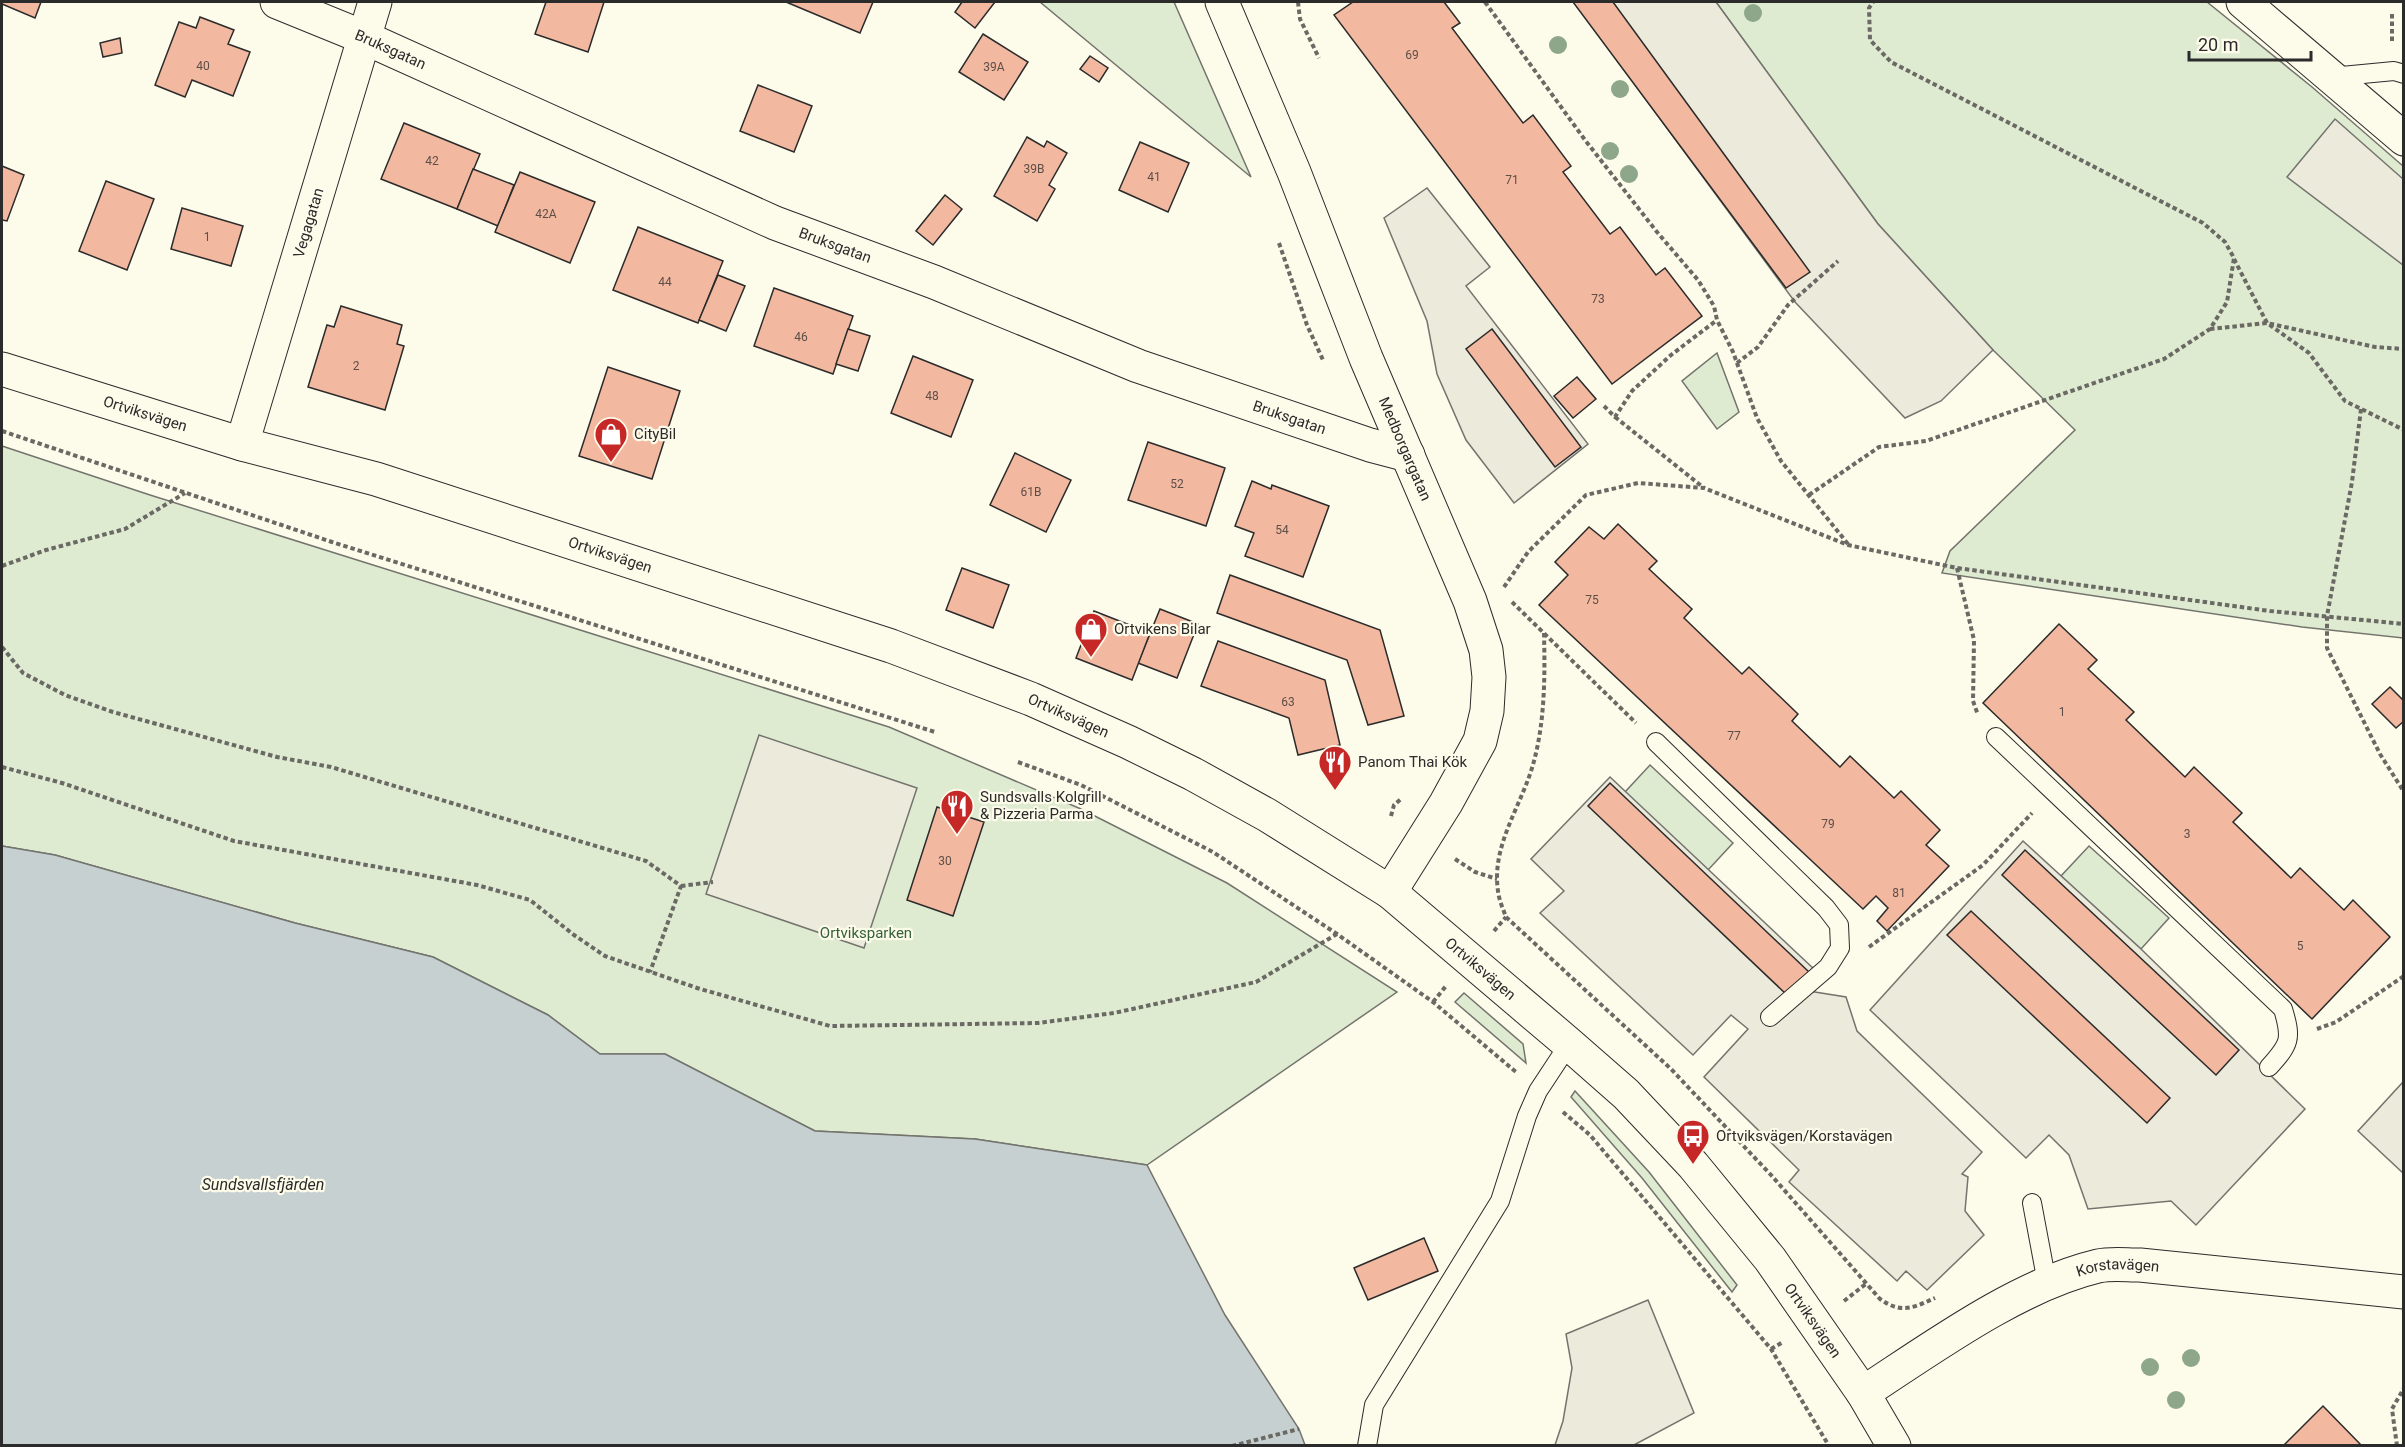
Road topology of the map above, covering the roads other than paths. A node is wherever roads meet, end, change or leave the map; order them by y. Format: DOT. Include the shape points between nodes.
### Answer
graph roads {
  1 [pos="277,2"];
  2 [pos="375,2"];
  3 [pos="1222,2"];
  4 [pos="2243,2"];
  5 [pos="363,37"];
  6 [pos="2403,74"];
  7 [pos="2331,77"];
  8 [pos="2403,139"];
  9 [pos="2,369"];
  10 [pos="242,444"];
  11 [pos="1408,455"];
  12 [pos="1996,736"];
  13 [pos="1656,742"];
  14 [pos="1390,892"];
  15 [pos="1770,1017"];
  16 [pos="1569,1044"];
  17 [pos="2269,1067"];
  18 [pos="2032,1203"];
  19 [pos="2047,1283"];
  20 [pos="2403,1292"];
  21 [pos="1863,1394"];
  22 [pos="1367,1446"];
  23 [pos="1894,1446"];
  1 -- 5 [label="street, Bruksgatan"];
  2 -- 5 [label="street, Vegagatan"];
  3 -- 11 [label="street, Medborgargatan"];
  4 -- 7 [label="street"];
  5 -- 10 [label="street, Vegagatan"];
  5 -- 11 [label="street, Bruksgatan" via="811,237 934,282 1138,366"];
  6 -- 7 [label="lane" via="2394,71"];
  7 -- 8 [label="street"];
  9 -- 10 [label="street, Ortviksvägen"];
  10 -- 14 [label="street, Ortviksvägen" via="376,478 891,646 1031,699 1193,774"];
  11 -- 14 [label="street, Medborgargatan" via="1470,602 1486,650 1490,677 1480,741"];
  12 -- 17 [label="lane" via="2283,1009 2290,1032 2284,1050"];
  13 -- 15 [label="lane" via="1839,925 1840,948 1828,967"];
  14 -- 16 [label="street, Ortviksvägen"];
  16 -- 21 [label="street, Ortviksvägen" via="1626,1095 1693,1165 1770,1259"];
  16 -- 22 [label="lane" via="1538,1091 1500,1200 1374,1405"];
  18 -- 19 [label="lane"];
  19 -- 20 [label="street, Korstavägen" via="2100,1265 2139,1265"];
  19 -- 21 [label="street, Korstavägen" via="2008,1303"];
  21 -- 23 [label="street, Ortviksvägen"];
}
